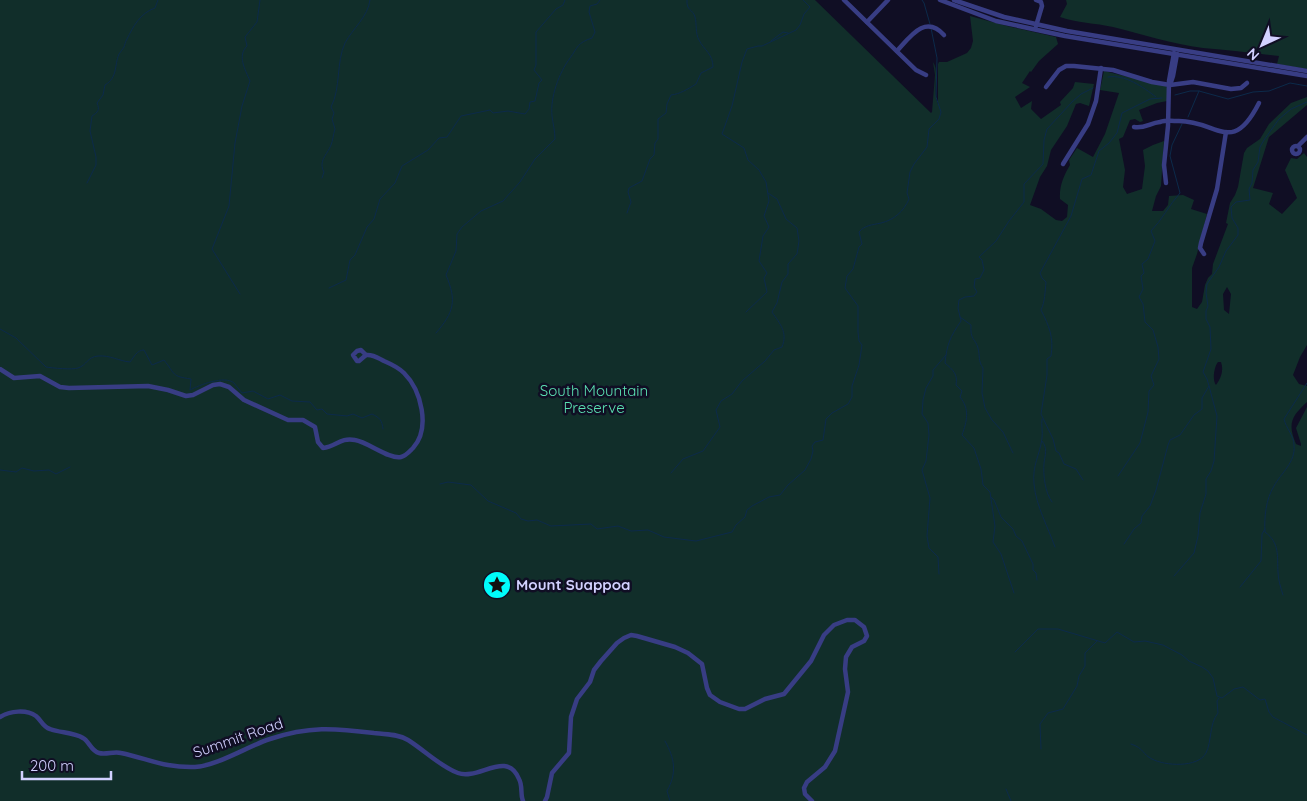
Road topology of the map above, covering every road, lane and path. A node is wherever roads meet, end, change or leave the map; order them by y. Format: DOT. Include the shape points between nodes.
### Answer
graph roads {
  1 [pos="844,0"];
  2 [pos="888,0"];
  3 [pos="940,0"];
  4 [pos="954,0"];
  5 [pos="1038,1"];
  6 [pos="867,22"];
  7 [pos="1036,27"];
  8 [pos="944,36"];
  9 [pos="897,51"];
  10 [pos="1176,52"];
  11 [pos="1101,68"];
  12 [pos="1307,71"];
  13 [pos="926,76"];
  14 [pos="1307,76"];
  15 [pos="1246,83"];
  16 [pos="1170,85"];
  17 [pos="1046,87"];
  18 [pos="1259,103"];
  19 [pos="1168,121"];
  20 [pos="1134,127"];
  21 [pos="1226,132"];
  22 [pos="1307,137"];
  23 [pos="1298,146"];
  24 [pos="1063,164"];
  25 [pos="1166,183"];
  26 [pos="1204,254"];
  27 [pos="366,354"];
  28 [pos="0,369"];
  29 [pos="0,717"];
  30 [pos="523,801"];
  31 [pos="545,801"];
  32 [pos="812,801"];
  1 -- 6 [label="street"];
  2 -- 6 [label="street"];
  3 -- 7 [label="street" via="985,18"];
  4 -- 7 [label="street"];
  5 -- 7 [label="street" via="1042,6"];
  6 -- 9 [label="street"];
  7 -- 10 [label="street"];
  8 -- 9 [label="street" via="935,28 920,28"];
  9 -- 13 [label="street"];
  10 -- 12 [label="street"];
  10 -- 14 [label="street"];
  10 -- 16 [label="street"];
  11 -- 16 [label="street"];
  11 -- 17 [label="street" via="1066,66 1056,72"];
  11 -- 24 [label="street" via="1096,101 1088,124"];
  15 -- 16 [label="street" via="1231,89 1193,82"];
  16 -- 19 [label="street"];
  18 -- 21 [label="street" via="1246,125"];
  19 -- 20 [label="street"];
  19 -- 21 [label="street" via="1188,121"];
  19 -- 25 [label="street" via="1164,165"];
  21 -- 26 [label="street" via="1217,189 1200,248"];
  22 -- 23 [label="street"];
  27 -- 28 [label="street" via="402,371 418,394 421,433 416,445 402,457 380,452 355,440 343,439 323,448 311,423 288,420 244,400 220,384 194,395 182,396 148,386 60,387 40,376 14,378"];
  29 -- 30 [label="street, Summit Road" via="14,712 31,714 48,729 83,738 99,753 120,752 162,765 185,767 207,765 256,743 309,729 387,734 406,739 461,774 497,766 509,768 519,778"];
  31 -- 32 [label="street" via="552,773 569,753 571,717 577,699 598,664 621,639 638,636 688,654 702,664 710,695 734,708 745,709 784,694 810,661 829,629 845,620 855,620 864,627 867,636 847,655 848,692 836,748 825,767 804,786 804,792"];
}
